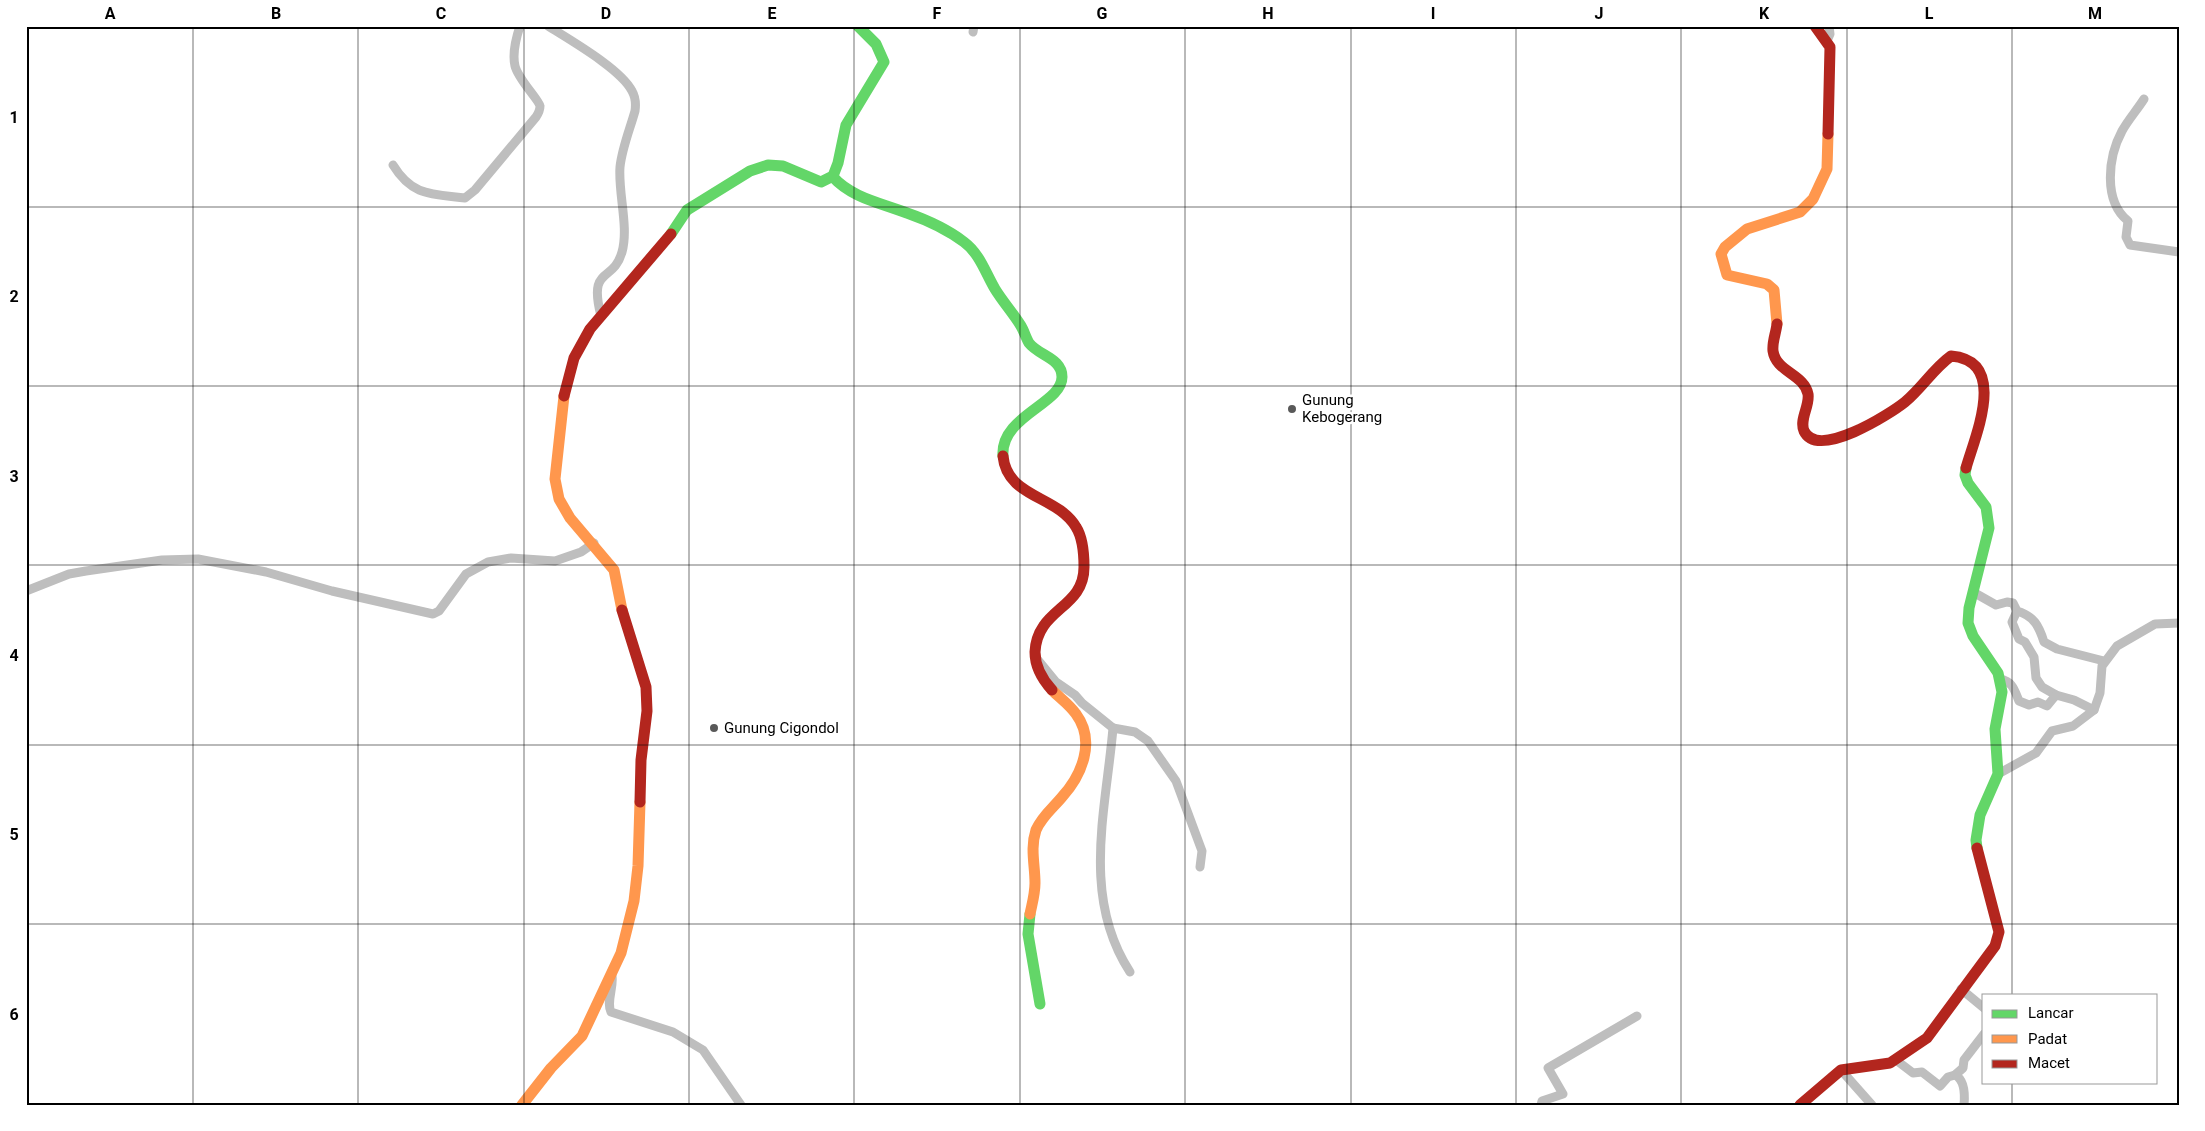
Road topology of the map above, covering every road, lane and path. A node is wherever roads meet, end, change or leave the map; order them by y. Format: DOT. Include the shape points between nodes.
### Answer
graph roads {
  1 [pos="520,26"];
  2 [pos="548,26"];
  3 [pos="858,26"];
  4 [pos="1815,26"];
  5 [pos="1829,26"];
  6 [pos="1827,41"];
  7 [pos="2144,99"];
  8 [pos="393,165"];
  9 [pos="833,177"];
  10 [pos="2179,252"];
  11 [pos="601,316"];
  12 [pos="594,543"];
  13 [pos="26,591"];
  14 [pos="1973,592"];
  15 [pos="2017,610"];
  16 [pos="2179,623"];
  17 [pos="1036,658"];
  18 [pos="2104,661"];
  19 [pos="2000,679"];
  20 [pos="2056,695"];
  21 [pos="2094,710"];
  22 [pos="1113,728"];
  23 [pos="1998,774"];
  24 [pos="1200,867"];
  25 [pos="1130,972"];
  26 [pos="612,976"];
  27 [pos="1961,989"];
  28 [pos="1040,1004"];
  29 [pos="1982,1006"];
  30 [pos="1637,1016"];
  31 [pos="1982,1037"];
  32 [pos="1896,1060"];
  33 [pos="1841,1070"];
  34 [pos="1954,1075"];
  35 [pos="522,1105"];
  36 [pos="741,1105"];
  37 [pos="1541,1105"];
  38 [pos="1800,1105"];
  39 [pos="1872,1105"];
  40 [pos="1964,1105"];
  1 -- 8 [label="street" via="514,53 515,65 526,88 539,103 539,110 476,190 465,198 416,190"];
  2 -- 11 [label="street" via="618,76 631,88 636,102 620,167 622,250 595,293"];
  3 -- 9 [label="street" via="876,44 884,62 843,131"];
  4 -- 6 [label="street"];
  5 -- 6 [label="street"];
  6 -- 14 [label="street" via="1830,54 1829,159 1817,193 1796,215 1751,227 1738,235 1722,252 1724,269 1733,278 1767,284 1774,290 1778,323 1774,356 1777,363 1807,390 1809,400 1802,426 1812,439 1838,438 1884,416 1906,401 1951,356 1961,357 1975,366 1982,378 1981,409 1978,434 1966,475 1968,483 1986,507 1989,528"];
  7 -- 10 [label="street" via="2121,132 2113,151 2110,188 2118,213 2128,221 2126,237 2130,245"];
  9 -- 11 [label="street" via="821,182 783,166 763,166 704,198 687,210 663,246"];
  9 -- 17 [label="street" via="845,190 934,224 970,246 1029,343 1060,368 1061,382 1057,390 1016,423 1006,438 1003,450 1006,468 1014,482 1073,522 1083,549 1082,586 1038,634"];
  11 -- 12 [label="street" via="574,358 564,395 555,474 557,492 573,523"];
  12 -- 13 [label="street" via="555,561 511,558 488,562 466,574 439,611 433,614 266,572 198,559 86,570"];
  12 -- 26 [label="street" via="616,574 626,627 647,697 641,760 637,884 621,953"];
  14 -- 15 [label="street" via="1996,605 2013,603"];
  14 -- 19 [label="street" via="1968,616 1970,630"];
  15 -- 18 [label="street" via="2039,625 2044,642 2057,649"];
  15 -- 20 [label="street" via="2012,622 2019,639 2025,642 2034,657 2036,678"];
  16 -- 18 [label="street" via="2155,624 2142,630 2117,646"];
  17 -- 22 [label="street" via="1056,682"];
  17 -- 28 [label="street" via="1041,679 1074,711 1086,738 1083,763 1076,780 1042,818 1032,844 1034,891 1028,932"];
  18 -- 21 [label="street"];
  19 -- 20 [label="street" via="2008,681 2019,701 2029,706 2038,702 2047,706"];
  19 -- 23 [label="street" via="2002,699 1995,729"];
  20 -- 21 [label="street"];
  21 -- 23 [label="street" via="2073,726 2052,731 2036,753"];
  22 -- 24 [label="street" via="1135,732 1148,741 1176,780 1202,850"];
  22 -- 25 [label="street" via="1099,868 1110,935"];
  23 -- 27 [label="street" via="1980,815 1976,840 1999,932 1991,953"];
  26 -- 35 [label="street" via="582,1036 536,1084"];
  26 -- 36 [label="street" via="608,1006 611,1012 673,1032 703,1050"];
  27 -- 29 [label="street"];
  27 -- 32 [label="street" via="1931,1033"];
  30 -- 37 [label="street" via="1548,1068 1563,1094"];
  31 -- 34 [label="street" via="1964,1060 1963,1068"];
  32 -- 33 [label="street"];
  32 -- 34 [label="street" via="1913,1073 1922,1072 1940,1086"];
  33 -- 38 [label="street"];
  33 -- 39 [label="street"];
  34 -- 40 [label="street" via="1964,1085"];
}
